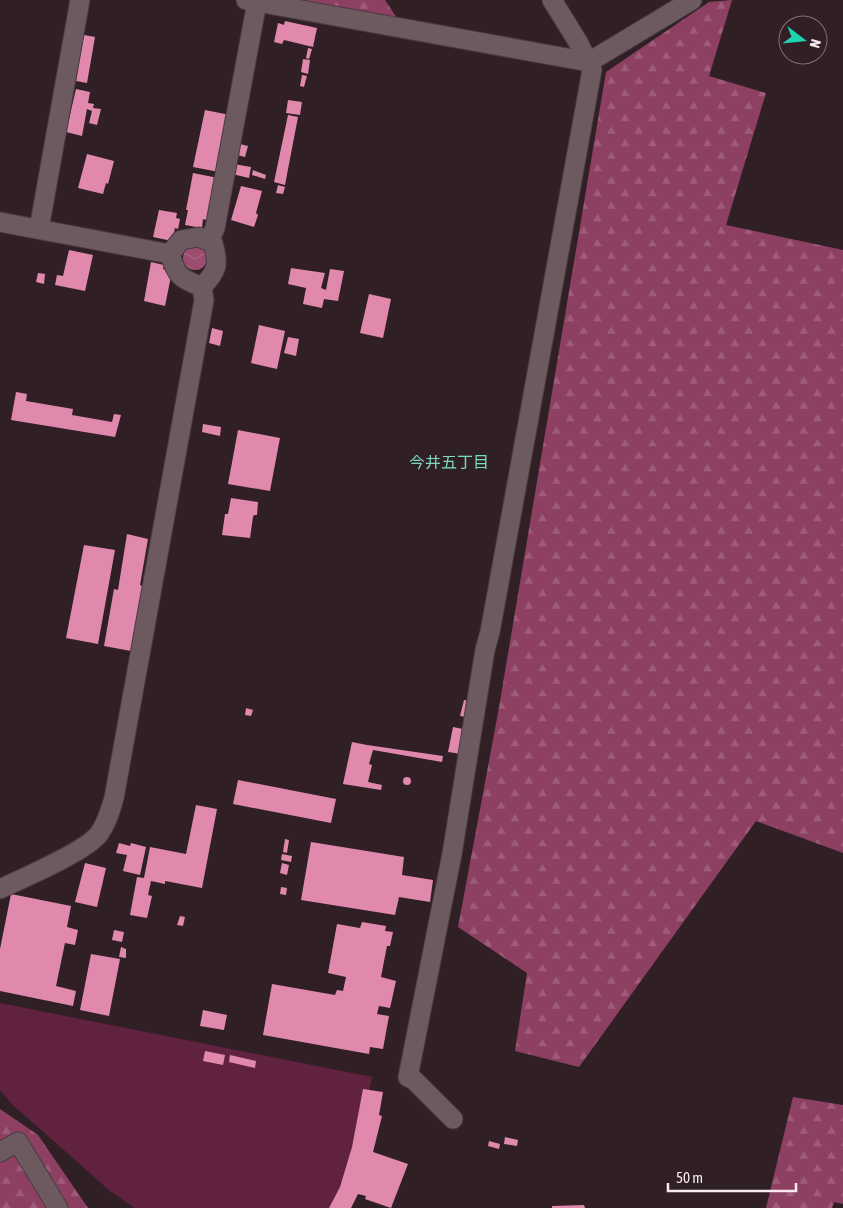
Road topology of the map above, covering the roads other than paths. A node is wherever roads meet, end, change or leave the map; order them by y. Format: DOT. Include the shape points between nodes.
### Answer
graph roads {
  1 [pos="80,0"];
  2 [pos="552,0"];
  3 [pos="692,0"];
  4 [pos="251,1"];
  5 [pos="589,62"];
  6 [pos="0,222"];
  7 [pos="39,229"];
  8 [pos="209,241"];
  9 [pos="170,254"];
  10 [pos="202,287"];
  11 [pos="0,889"];
  12 [pos="453,1120"];
  13 [pos="0,1152"];
  14 [pos="58,1208"];
  1 -- 7 [label="street"];
  2 -- 5 [label="street"];
  3 -- 5 [label="street"];
  4 -- 5 [label="street"];
  4 -- 8 [label="street" via="214,228"];
  5 -- 12 [label="street" via="592,70 485,650 452,854 408,1077"];
  6 -- 7 [label="street"];
  7 -- 9 [label="street"];
  8 -- 9 [label="street" via="199,237 181,240"];
  8 -- 10 [label="street" via="213,243 218,260 212,276"];
  9 -- 10 [label="street" via="175,272"];
  10 -- 11 [label="street" via="204,300 108,820 98,836 84,848"];
  13 -- 14 [label="street" via="18,1142"];
}
